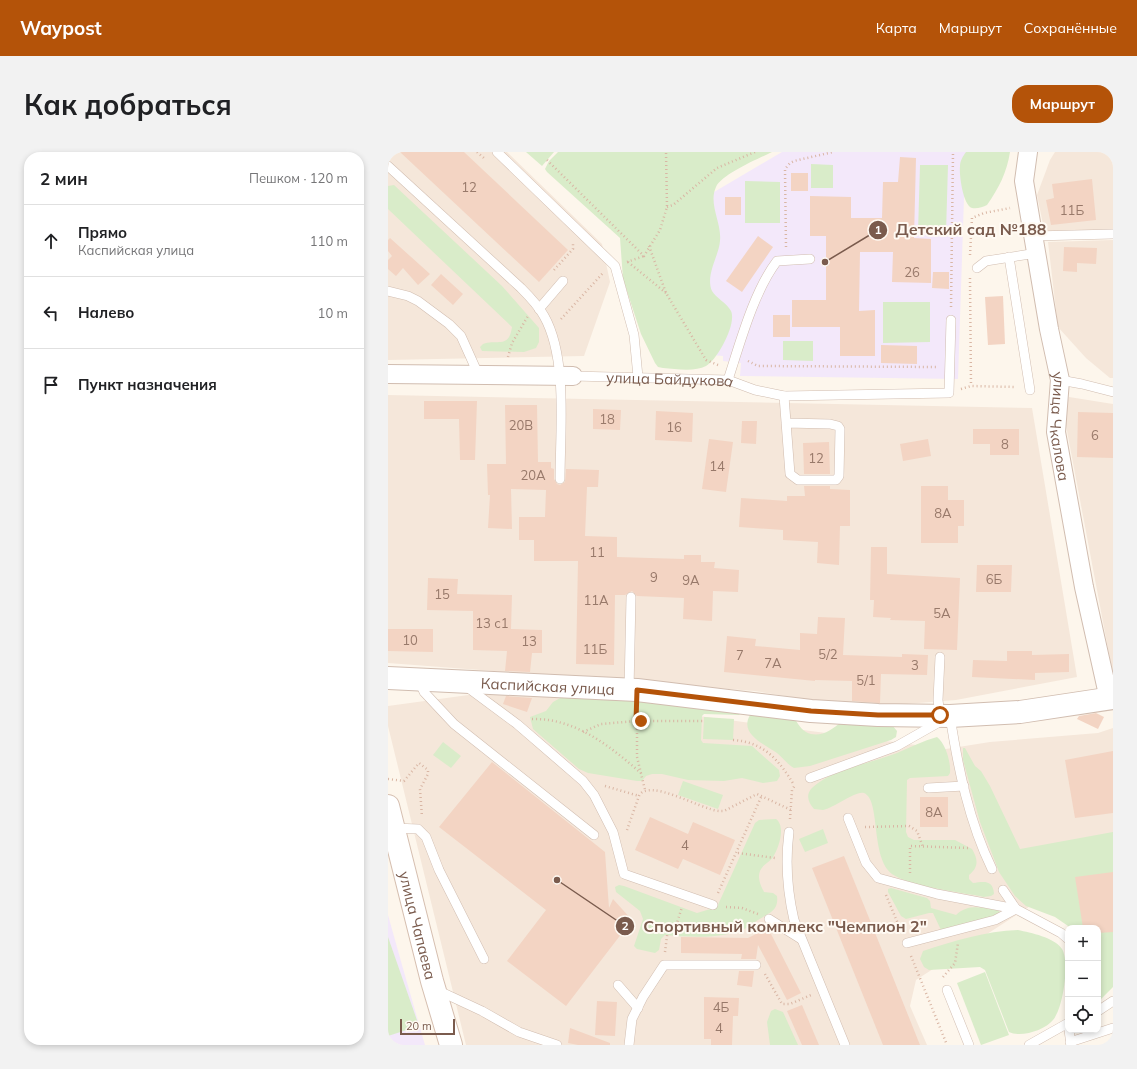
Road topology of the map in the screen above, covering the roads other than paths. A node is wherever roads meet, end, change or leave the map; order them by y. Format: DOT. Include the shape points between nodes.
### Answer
graph roads {
  1 [pos="497,152"];
  2 [pos="1028,152"];
  3 [pos="388,166"];
  4 [pos="1113,234"];
  5 [pos="1036,244"];
  6 [pos="1009,257"];
  7 [pos="810,259"];
  8 [pos="977,268"];
  9 [pos="563,281"];
  10 [pos="388,291"];
  11 [pos="537,306"];
  12 [pos="951,320"];
  13 [pos="388,374"];
  14 [pos="479,376"];
  15 [pos="566,376"];
  16 [pos="638,377"];
  17 [pos="728,380"];
  18 [pos="1060,380"];
  19 [pos="1030,390"];
  20 [pos="1113,392"];
  21 [pos="784,396"];
  22 [pos="786,423"];
  23 [pos="560,479"];
  24 [pos="632,596"];
  25 [pos="940,657"];
  26 [pos="388,678"];
  27 [pos="418,680"];
  28 [pos="459,681"];
  29 [pos="633,690"];
  30 [pos="1111,699"];
  31 [pos="945,715"];
  32 [pos="810,778"];
  33 [pos="964,786"];
  34 [pos="928,788"];
  35 [pos="388,806"];
  36 [pos="848,818"];
  37 [pos="395,828"];
  38 [pos="789,832"];
  39 [pos="594,835"];
  40 [pos="992,869"];
  41 [pos="1002,890"];
  42 [pos="713,905"];
  43 [pos="1016,909"];
  44 [pos="769,919"];
  45 [pos="1065,936"];
  46 [pos="802,939"];
  47 [pos="906,943"];
  48 [pos="484,960"];
  49 [pos="756,965"];
  50 [pos="618,985"];
  51 [pos="435,990"];
  52 [pos="946,990"];
  53 [pos="1113,1000"];
  54 [pos="638,1008"];
  55 [pos="1101,1009"];
  56 [pos="1065,1025"];
  57 [pos="1113,1028"];
  58 [pos="1069,1033"];
  59 [pos="1071,1043"];
  60 [pos="451,1045"];
  61 [pos="557,1045"];
  62 [pos="629,1045"];
  63 [pos="845,1045"];
  64 [pos="969,1045"];
  65 [pos="1028,1045"];
  1 -- 16 [label="lane" via="615,266 634,335"];
  2 -- 5 [label="street, улица Чкалова" via="1024,181"];
  3 -- 11 [label="lane"];
  4 -- 5 [label="lane"];
  5 -- 6 [label="lane"];
  5 -- 18 [label="street, улица Чкалова"];
  6 -- 8 [label="lane" via="986,261"];
  6 -- 19 [label="lane"];
  7 -- 17 [label="lane" via="777,260 762,284"];
  9 -- 11 [label="lane"];
  10 -- 14 [label="lane" via="418,301 453,328 461,336"];
  11 -- 15 [label="lane" via="550,330"];
  12 -- 21 [label="lane, улица Байдукова" via="949,393"];
  13 -- 14 [label="street, улица Байдукова"];
  14 -- 15 [label="street, улица Байдукова"];
  15 -- 16 [label="lane, улица Байдукова"];
  15 -- 23 [label="lane"];
  16 -- 17 [label="lane, улица Байдукова"];
  17 -- 21 [label="lane, улица Байдукова" via="755,390"];
  18 -- 20 [label="lane"];
  18 -- 30 [label="street, улица Чкалова" via="1056,432 1063,477 1084,587"];
  21 -- 22 [label="lane"];
  22 -- 22 [label="lane" via="790,474 807,482 836,480 839,476 838,426"];
  24 -- 29 [label="lane"];
  25 -- 31 [label="lane" via="938,700"];
  26 -- 27 [label="street, Каспийская улица"];
  27 -- 28 [label="street, Каспийская улица"];
  27 -- 39 [label="lane" via="424,692 454,724"];
  28 -- 29 [label="street, Каспийская улица"];
  28 -- 42 [label="lane" via="517,724 583,782 594,795 613,832 624,874"];
  29 -- 31 [label="street, Каспийская улица" via="811,711"];
  30 -- 31 [label="street, Каспийская улица" via="1020,712"];
  31 -- 32 [label="lane" via="897,746"];
  31 -- 33 [label="lane"];
  33 -- 34 [label="lane"];
  33 -- 40 [label="lane" via="982,848"];
  35 -- 37 [label="street, улица Чапаева"];
  36 -- 43 [label="lane" via="866,863 878,878 937,894"];
  37 -- 48 [label="lane" via="418,830 426,837 439,870"];
  37 -- 51 [label="street, улица Чапаева"];
  38 -- 46 [label="lane" via="786,859 790,900 794,920"];
  41 -- 43 [label="lane"];
  43 -- 45 [label="lane"];
  43 -- 47 [label="lane" via="995,920"];
  44 -- 46 [label="lane"];
  46 -- 63 [label="lane"];
  49 -- 54 [label="lane" via="664,965"];
  50 -- 54 [label="lane"];
  51 -- 60 [label="street, улица Чапаева"];
  51 -- 61 [label="lane" via="482,1011 519,1032"];
  52 -- 64 [label="lane"];
  53 -- 55 [label="lane"];
  54 -- 62 [label="lane" via="632,1019"];
  56 -- 65 [label="lane"];
  57 -- 59 [label="lane"];
  58 -- 59 [label="lane"];
}
